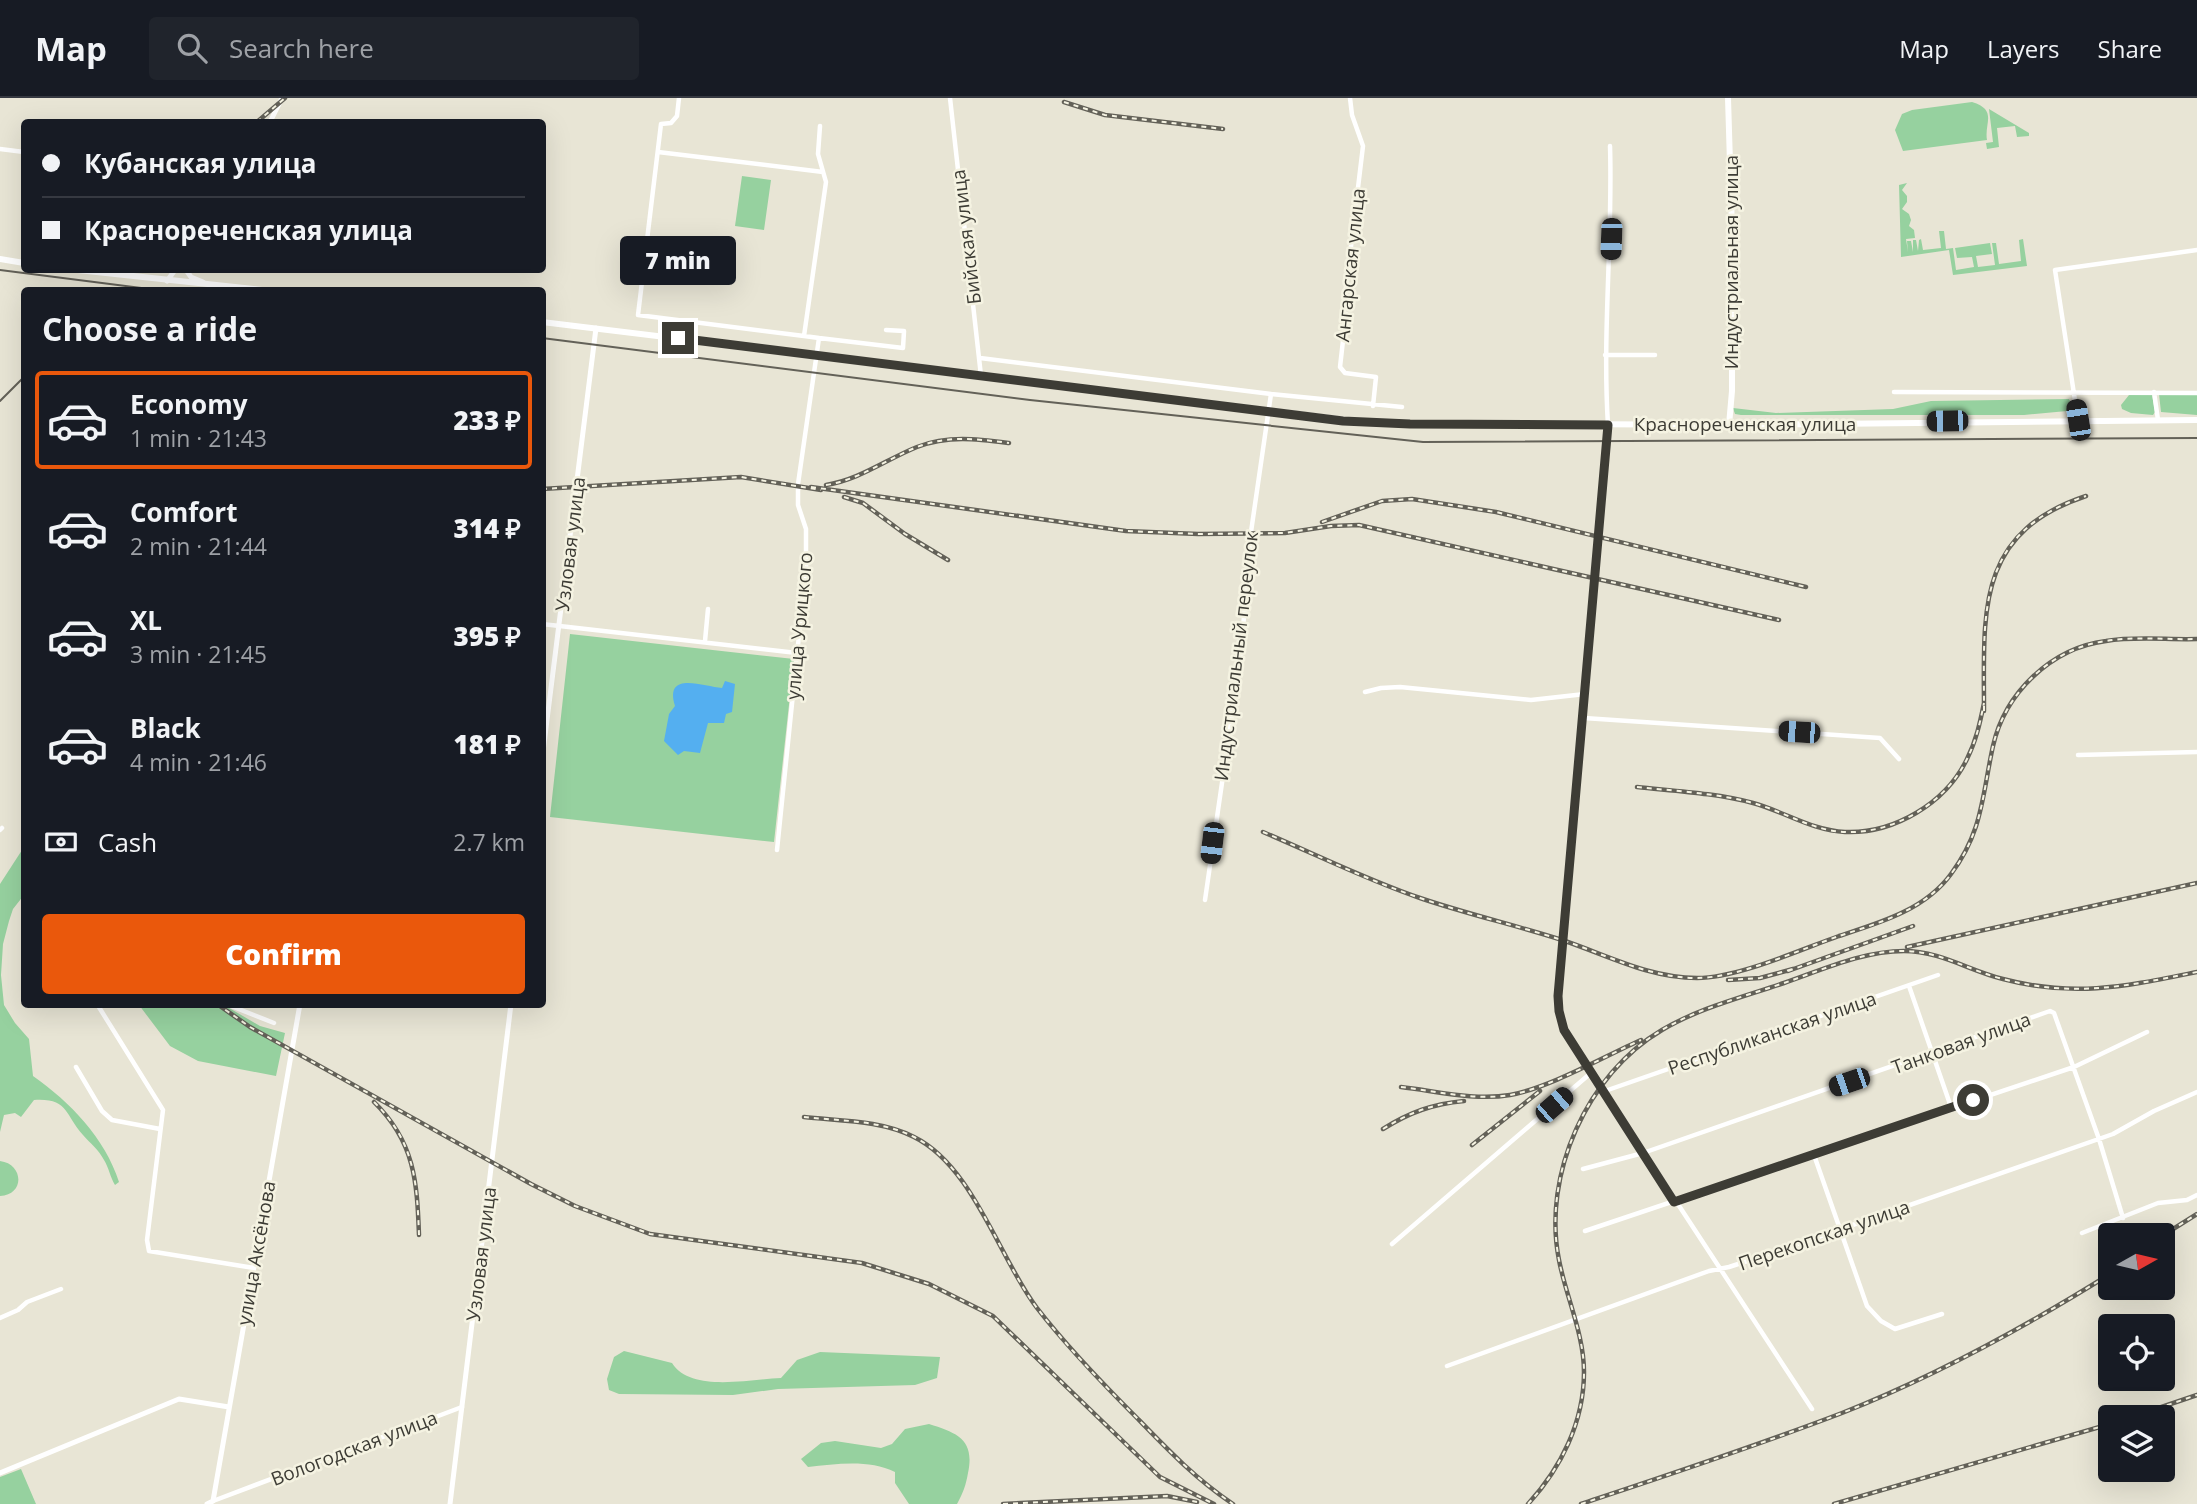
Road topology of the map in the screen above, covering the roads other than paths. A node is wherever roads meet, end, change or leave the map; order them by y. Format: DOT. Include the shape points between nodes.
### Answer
graph roads {
  1 [pos="282,98"];
  2 [pos="679,98"];
  3 [pos="950,98"];
  4 [pos="1350,98"];
  5 [pos="1728,98"];
  6 [pos="272,119"];
  7 [pos="821,127"];
  8 [pos="1611,146"];
  9 [pos="0,149"];
  10 [pos="21,152"];
  11 [pos="658,152"];
  12 [pos="822,172"];
  13 [pos="2197,250"];
  14 [pos="0,260"];
  15 [pos="21,263"];
  16 [pos="102,273"];
  17 [pos="173,273"];
  18 [pos="188,273"];
  19 [pos="167,281"];
  20 [pos="212,286"];
  21 [pos="224,287"];
  22 [pos="546,322"];
  23 [pos="596,328"];
  24 [pos="886,330"];
  25 [pos="804,337"];
  26 [pos="819,338"];
  27 [pos="1605,355"];
  28 [pos="1655,355"];
  29 [pos="817,356"];
  30 [pos="980,358"];
  31 [pos="981,377"];
  32 [pos="2074,391"];
  33 [pos="1894,392"];
  34 [pos="2154,392"];
  35 [pos="2197,393"];
  36 [pos="1271,394"];
  37 [pos="1373,406"];
  38 [pos="1402,407"];
  39 [pos="1269,412"];
  40 [pos="2078,420"];
  41 [pos="2158,420"];
  42 [pos="2197,420"];
  43 [pos="1608,425"];
  44 [pos="1729,425"];
  45 [pos="708,609"];
  46 [pos="546,624"];
  47 [pos="560,626"];
  48 [pos="705,640"];
  49 [pos="797,653"];
  50 [pos="1366,692"];
  51 [pos="1585,694"];
  52 [pos="1584,718"];
  53 [pos="546,730"];
  54 [pos="2197,752"];
  55 [pos="2078,755"];
  56 [pos="1899,759"];
  57 [pos="778,850"];
  58 [pos="1205,900"];
  59 [pos="1562,951"];
  60 [pos="1938,975"];
  61 [pos="1909,986"];
  62 [pos="99,1008"];
  63 [pos="236,1008"];
  64 [pos="299,1008"];
  65 [pos="511,1008"];
  66 [pos="274,1023"];
  67 [pos="2147,1032"];
  68 [pos="1932,1052"];
  69 [pos="76,1067"];
  70 [pos="2074,1067"];
  71 [pos="1592,1072"];
  72 [pos="1605,1091"];
  73 [pos="2197,1092"];
  74 [pos="1951,1108"];
  75 [pos="160,1129"];
  76 [pos="2099,1139"];
  77 [pos="1643,1153"];
  78 [pos="1814,1156"];
  79 [pos="1583,1169"];
  80 [pos="2197,1195"];
  81 [pos="1674,1202"];
  82 [pos="2123,1218"];
  83 [pos="1586,1231"];
  84 [pos="1839,1231"];
  85 [pos="2082,1233"];
  86 [pos="1392,1244"];
  87 [pos="254,1268"];
  88 [pos="1718,1269"];
  89 [pos="61,1289"];
  90 [pos="1942,1314"];
  91 [pos="0,1318"];
  92 [pos="1447,1366"];
  93 [pos="229,1407"];
  94 [pos="462,1407"];
  95 [pos="1812,1409"];
  96 [pos="0,1474"];
  97 [pos="210,1503"];
  98 [pos="450,1504"];
  1 -- 6 [label="street"];
  2 -- 11 [label="street" via="677,116 671,123 661,124"];
  3 -- 30 [label="street, Бийская улица"];
  4 -- 37 [label="street, Ангарская улица" via="1363,146 1340,367 1345,373 1376,377"];
  5 -- 44 [label="main road, Индустриальная улица" via="1732,229"];
  7 -- 12 [label="street" via="818,154"];
  8 -- 27 [label="street"];
  9 -- 10 [label="street"];
  11 -- 12 [label="street"];
  11 -- 25 [label="street" via="638,316"];
  12 -- 25 [label="street" via="825,183"];
  13 -- 32 [label="street" via="2055,270"];
  14 -- 15 [label="main road"];
  16 -- 19 [label="main road"];
  17 -- 19 [label="street"];
  18 -- 20 [label="street"];
  19 -- 20 [label="main road"];
  20 -- 21 [label="main road"];
  22 -- 23 [label="main road, Краснореченская улица"];
  23 -- 29 [label="main road, Краснореченская улица"];
  23 -- 47 [label="street, Узловая улица"];
  24 -- 26 [label="street" via="904,331 903,348"];
  25 -- 26 [label="street"];
  26 -- 29 [label="street, улица Урицкого"];
  27 -- 28 [label="street"];
  27 -- 43 [label="street"];
  29 -- 31 [label="main road, Краснореченская улица"];
  29 -- 49 [label="street, улица Урицкого" via="798,485 806,542"];
  30 -- 31 [label="street, Бийская улица"];
  30 -- 36 [label="street"];
  31 -- 39 [label="main road, Краснореченская улица"];
  32 -- 33 [label="street"];
  32 -- 34 [label="street"];
  32 -- 40 [label="street"];
  34 -- 35 [label="street"];
  34 -- 41 [label="street"];
  36 -- 37 [label="street"];
  36 -- 39 [label="street, Индустриальный переулок"];
  37 -- 38 [label="street"];
  39 -- 43 [label="main road, Краснореченская улица" via="1370,423"];
  39 -- 58 [label="street, Индустриальный переулок"];
  40 -- 41 [label="main road, Краснореченская улица"];
  40 -- 44 [label="main road, Краснореченская улица"];
  41 -- 42 [label="main road, Краснореченская улица"];
  43 -- 44 [label="main road, Краснореченская улица"];
  43 -- 51 [label="street"];
  45 -- 48 [label="street"];
  46 -- 47 [label="street"];
  47 -- 48 [label="street"];
  47 -- 53 [label="street, Узловая улица"];
  48 -- 49 [label="street"];
  49 -- 57 [label="street, улица Урицкого"];
  50 -- 51 [label="street" via="1400,687 1531,700"];
  51 -- 52 [label="street"];
  52 -- 56 [label="street" via="1880,738"];
  52 -- 59 [label="street"];
  54 -- 55 [label="street"];
  59 -- 71 [label="street" via="1560,1021"];
  60 -- 61 [label="street, Республиканская улица"];
  61 -- 68 [label="street"];
  61 -- 72 [label="street, Республиканская улица"];
  62 -- 75 [label="street" via="163,1111"];
  63 -- 66 [label="street"];
  64 -- 87 [label="street, улица Аксёнова"];
  65 -- 94 [label="street, Узловая улица"];
  67 -- 70 [label="street"];
  68 -- 70 [label="street, Танковая улица" via="2050,1011"];
  68 -- 74 [label="street"];
  68 -- 77 [label="street, Танковая улица"];
  69 -- 75 [label="street" via="112,1120"];
  70 -- 74 [label="street"];
  70 -- 76 [label="street, Танковая улица"];
  71 -- 72 [label="street"];
  71 -- 86 [label="street"];
  72 -- 77 [label="street"];
  73 -- 76 [label="street, Перекопская улица"];
  74 -- 78 [label="street"];
  75 -- 87 [label="street" via="149,1251"];
  76 -- 82 [label="street, Танковая улица"];
  76 -- 84 [label="street, Перекопская улица"];
  77 -- 79 [label="street, Танковая улица"];
  77 -- 81 [label="street"];
  78 -- 81 [label="street"];
  78 -- 84 [label="street"];
  80 -- 82 [label="street" via="2158,1203"];
  81 -- 83 [label="street"];
  81 -- 88 [label="street"];
  82 -- 85 [label="street"];
  84 -- 88 [label="street, Перекопская улица"];
  84 -- 90 [label="street" via="1863,1301 1876,1317 1895,1329"];
  87 -- 93 [label="street, улица Аксёнова"];
  88 -- 92 [label="street, Перекопская улица"];
  88 -- 95 [label="street"];
  89 -- 91 [label="street"];
  93 -- 96 [label="street" via="179,1399"];
  93 -- 97 [label="street, улица Аксёнова"];
  94 -- 97 [label="street, Вологодская улица"];
  94 -- 98 [label="street, Узловая улица"];
}
